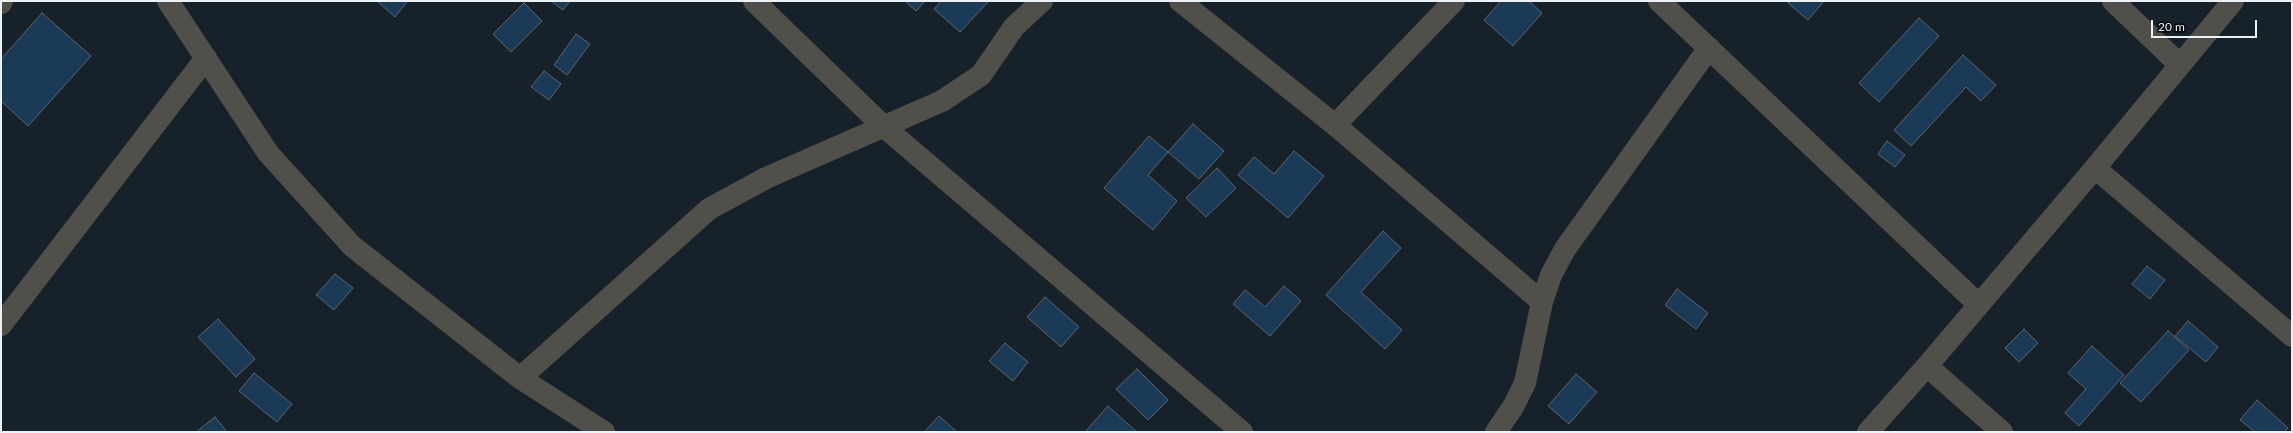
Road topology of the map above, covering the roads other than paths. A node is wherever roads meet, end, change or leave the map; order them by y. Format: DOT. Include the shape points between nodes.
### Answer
graph roads {
  1 [pos="168,1"];
  2 [pos="754,1"];
  3 [pos="1042,1"];
  4 [pos="1180,1"];
  5 [pos="1454,1"];
  6 [pos="1659,1"];
  7 [pos="2113,1"];
  8 [pos="2233,1"];
  9 [pos="1709,48"];
  10 [pos="206,58"];
  11 [pos="2180,64"];
  12 [pos="1335,125"];
  13 [pos="883,126"];
  14 [pos="2095,168"];
  15 [pos="1542,302"];
  16 [pos="1979,305"];
  17 [pos="1,325"];
  18 [pos="2292,336"];
  19 [pos="1927,366"];
  20 [pos="520,378"];
  21 [pos="604,432"];
  22 [pos="1242,432"];
  23 [pos="1496,432"];
  24 [pos="1868,432"];
  25 [pos="2002,432"];
  1 -- 10 [label="street"];
  2 -- 13 [label="street"];
  3 -- 13 [label="street" via="1014,27 981,74 942,101"];
  4 -- 12 [label="street"];
  5 -- 12 [label="street"];
  6 -- 9 [label="street"];
  7 -- 11 [label="street"];
  8 -- 11 [label="street"];
  9 -- 15 [label="street" via="1565,250 1550,275"];
  9 -- 16 [label="street"];
  10 -- 17 [label="street"];
  10 -- 20 [label="street" via="268,153 352,246"];
  11 -- 14 [label="street"];
  12 -- 15 [label="street"];
  13 -- 20 [label="street" via="766,178 709,209"];
  13 -- 22 [label="street"];
  14 -- 16 [label="street"];
  14 -- 18 [label="street"];
  15 -- 23 [label="street" via="1525,383"];
  16 -- 19 [label="street"];
  19 -- 24 [label="street"];
  19 -- 25 [label="street"];
  20 -- 21 [label="street"];
}
